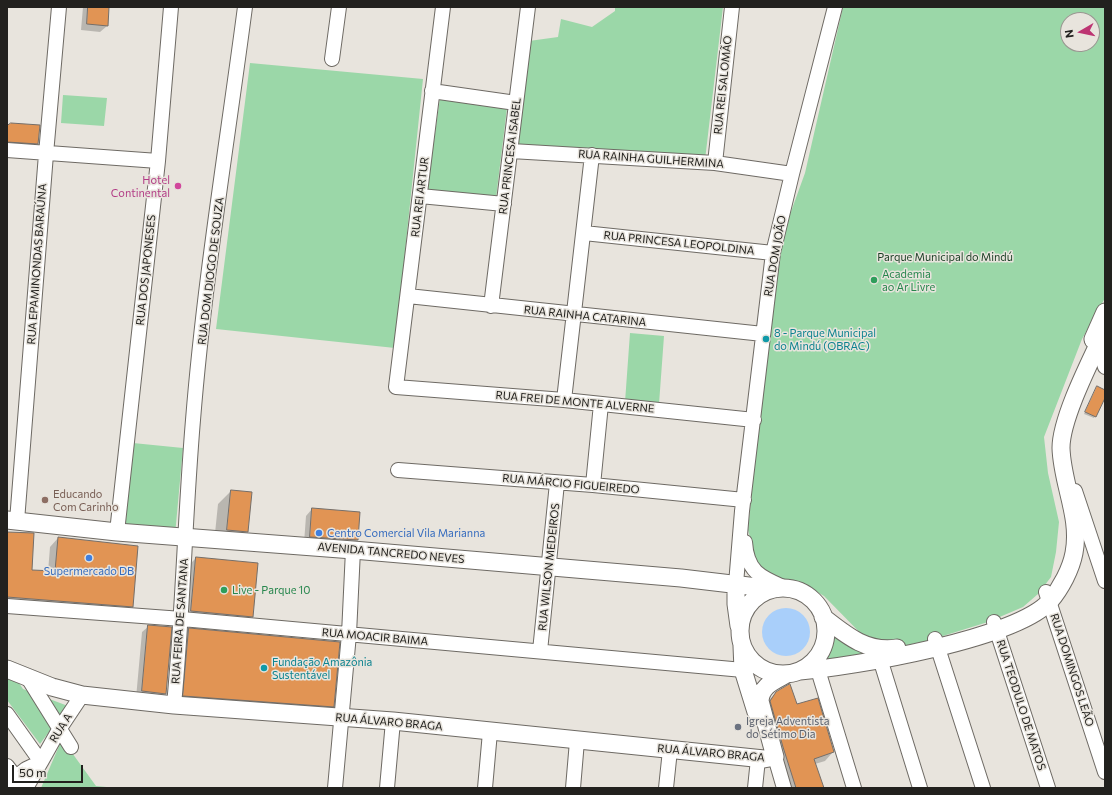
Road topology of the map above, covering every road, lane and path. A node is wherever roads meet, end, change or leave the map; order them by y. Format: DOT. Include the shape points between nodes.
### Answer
graph roads {
  1 [pos="59,7"];
  2 [pos="171,7"];
  3 [pos="245,7"];
  4 [pos="339,7"];
  5 [pos="443,7"];
  6 [pos="528,7"];
  7 [pos="732,7"];
  8 [pos="835,7"];
  9 [pos="332,59"];
  10 [pos="432,91"];
  11 [pos="516,103"];
  12 [pos="7,150"];
  13 [pos="511,151"];
  14 [pos="46,154"];
  15 [pos="592,155"];
  16 [pos="158,161"];
  17 [pos="715,163"];
  18 [pos="792,174"];
  19 [pos="420,196"];
  20 [pos="504,204"];
  21 [pos="584,233"];
  22 [pos="773,253"];
  23 [pos="408,296"];
  24 [pos="491,306"];
  25 [pos="1105,312"];
  26 [pos="573,315"];
  27 [pos="763,334"];
  28 [pos="1098,339"];
  29 [pos="1105,367"];
  30 [pos="396,387"];
  31 [pos="564,400"];
  32 [pos="601,404"];
  33 [pos="754,420"];
  34 [pos="1056,445"];
  35 [pos="398,470"];
  36 [pos="557,483"];
  37 [pos="593,485"];
  38 [pos="743,506"];
  39 [pos="12,521"];
  40 [pos="117,532"];
  41 [pos="186,537"];
  42 [pos="353,550"];
  43 [pos="548,567"];
  44 [pos="1105,581"];
  45 [pos="736,584"];
  46 [pos="781,589"];
  47 [pos="1048,597"];
  48 [pos="7,606"];
  49 [pos="823,617"];
  50 [pos="182,619"];
  51 [pos="996,627"];
  52 [pos="349,634"];
  53 [pos="741,637"];
  54 [pos="936,643"];
  55 [pos="540,652"];
  56 [pos="878,654"];
  57 [pos="7,669"];
  58 [pos="744,670"];
  59 [pos="818,670"];
  60 [pos="794,673"];
  61 [pos="28,678"];
  62 [pos="82,696"];
  63 [pos="174,706"];
  64 [pos="7,714"];
  65 [pos="341,718"];
  66 [pos="393,721"];
  67 [pos="60,728"];
  68 [pos="490,732"];
  69 [pos="768,737"];
  70 [pos="577,741"];
  71 [pos="71,747"];
  72 [pos="670,750"];
  73 [pos="766,758"];
  74 [pos="41,762"];
  75 [pos="7,766"];
  76 [pos="1105,772"];
  77 [pos="18,784"];
  78 [pos="335,788"];
  79 [pos="387,788"];
  80 [pos="485,788"];
  81 [pos="573,788"];
  82 [pos="666,788"];
  83 [pos="756,788"];
  84 [pos="784,788"];
  85 [pos="854,788"];
  86 [pos="920,788"];
  87 [pos="983,788"];
  88 [pos="1048,788"];
  1 -- 14 [label="street, RUA EPAMINONDAS BARAÚNA"];
  2 -- 16 [label="street, RUA DOS JAPONESES"];
  3 -- 41 [label="street, RUA DOM DIOGO DE SOUZA" via="193,420"];
  4 -- 9 [label="street"];
  5 -- 10 [label="street, RUA REI ARTUR"];
  6 -- 11 [label="street, RUA PRINCESA ISABEL"];
  7 -- 17 [label="street, RUA REI SALOMÃO"];
  8 -- 18 [label="street, RUA DOM JOÃO"];
  10 -- 11 [label="street"];
  10 -- 19 [label="street, RUA REI ARTUR"];
  11 -- 13 [label="street, RUA PRINCESA ISABEL"];
  12 -- 14 [label="street"];
  13 -- 15 [label="street, RUA RAINHA GUILHERMINA"];
  13 -- 20 [label="street, RUA PRINCESA ISABEL"];
  14 -- 16 [label="street"];
  14 -- 39 [label="street, RUA EPAMINONDAS BARAÚNA"];
  15 -- 17 [label="street, RUA RAINHA GUILHERMINA"];
  15 -- 21 [label="street"];
  16 -- 40 [label="street, RUA DOS JAPONESES"];
  17 -- 18 [label="street, RUA RAINHA GUILHERMINA"];
  18 -- 22 [label="street, RUA DOM JOÃO"];
  19 -- 20 [label="street"];
  19 -- 23 [label="street, RUA REI ARTUR"];
  20 -- 24 [label="street, RUA PRINCESA ISABEL"];
  21 -- 22 [label="street, RUA PRINCESA LEOPOLDINA"];
  21 -- 26 [label="street"];
  22 -- 27 [label="street, RUA DOM JOÃO"];
  23 -- 24 [label="street, RUA RAINHA CATARINA"];
  23 -- 30 [label="street, RUA REI ARTUR"];
  24 -- 26 [label="street, RUA RAINHA CATARINA"];
  25 -- 28 [label="main road"];
  26 -- 27 [label="street, RUA RAINHA CATARINA"];
  26 -- 31 [label="street"];
  27 -- 33 [label="street, RUA DOM JOÃO"];
  28 -- 29 [label="street"];
  28 -- 34 [label="main road"];
  30 -- 31 [label="street, RUA FREI DE MONTE ALVERNE"];
  31 -- 32 [label="street, RUA FREI DE MONTE ALVERNE"];
  32 -- 33 [label="street, RUA FREI DE MONTE ALVERNE"];
  32 -- 37 [label="street"];
  33 -- 38 [label="street, RUA DOM JOÃO"];
  34 -- 44 [label="street"];
  34 -- 47 [label="main road" via="1076,536 1074,554 1065,578"];
  35 -- 36 [label="street, RUA MÁRCIO FIGUEIREDO"];
  36 -- 37 [label="street, RUA MÁRCIO FIGUEIREDO"];
  36 -- 43 [label="street, RUA WILSON MEDEIROS"];
  37 -- 38 [label="street, RUA MÁRCIO FIGUEIREDO"];
  38 -- 45 [label="street, RUA DOM JOÃO"];
  38 -- 46 [label="street, RUA DOM JOÃO" via="747,559 758,575"];
  39 -- 40 [label="main road, AVENIDA TANCREDO NEVES"];
  40 -- 41 [label="main road, AVENIDA TANCREDO NEVES"];
  41 -- 42 [label="main road, AVENIDA TANCREDO NEVES"];
  41 -- 50 [label="street, RUA FEIRA DE SANTANA"];
  42 -- 43 [label="main road, AVENIDA TANCREDO NEVES"];
  42 -- 52 [label="street"];
  43 -- 45 [label="main road, AVENIDA TANCREDO NEVES"];
  43 -- 55 [label="street, RUA WILSON MEDEIROS"];
  45 -- 46 [label="main road, AVENIDA TANCREDO NEVES"];
  45 -- 53 [label="main road, RUA DOM JOÃO"];
  46 -- 49 [label="main road" via="798,591 813,601"];
  46 -- 53 [label="main road" via="756,598 750,604 744,613"];
  47 -- 51 [label="main road" via="1031,616"];
  47 -- 76 [label="street, RUA DOMINGOS LEÃO"];
  48 -- 50 [label="street, RUA MOACIR BAIMA"];
  49 -- 56 [label="main road" via="852,639"];
  49 -- 60 [label="main road" via="826,628 822,649 817,658"];
  50 -- 52 [label="street, RUA MOACIR BAIMA"];
  50 -- 63 [label="street, RUA FEIRA DE SANTANA"];
  51 -- 54 [label="main road"];
  51 -- 88 [label="street, RUA TEODULO DE MATOS"];
  52 -- 55 [label="street, RUA MOACIR BAIMA"];
  52 -- 65 [label="street"];
  53 -- 58 [label="main road, RUA DOM JOÃO"];
  53 -- 60 [label="main road" via="745,651 758,666 767,672"];
  54 -- 56 [label="main road"];
  54 -- 87 [label="street"];
  55 -- 58 [label="street, RUA MOACIR BAIMA"];
  56 -- 59 [label="main road"];
  56 -- 86 [label="street"];
  57 -- 61 [label="main road, RUA ÁLVARO BRAGA"];
  58 -- 69 [label="main road, RUA DOM JOÃO" via="752,700"];
  59 -- 60 [label="main road"];
  59 -- 85 [label="street"];
  60 -- 69 [label="main road" via="767,685 760,695"];
  61 -- 62 [label="main road, RUA ÁLVARO BRAGA"];
  61 -- 67 [label="street"];
  62 -- 63 [label="main road, RUA ÁLVARO BRAGA"];
  62 -- 67 [label="street, RUA A"];
  63 -- 65 [label="main road, RUA ÁLVARO BRAGA"];
  64 -- 74 [label="street"];
  65 -- 66 [label="main road, RUA ÁLVARO BRAGA"];
  65 -- 78 [label="street"];
  66 -- 68 [label="main road, RUA ÁLVARO BRAGA"];
  66 -- 79 [label="street"];
  67 -- 71 [label="street"];
  67 -- 74 [label="street, RUA A"];
  68 -- 70 [label="main road, RUA ÁLVARO BRAGA"];
  68 -- 80 [label="street"];
  69 -- 73 [label="main road"];
  70 -- 72 [label="main road, RUA ÁLVARO BRAGA"];
  70 -- 81 [label="street"];
  72 -- 73 [label="main road, RUA ÁLVARO BRAGA"];
  72 -- 82 [label="street"];
  73 -- 83 [label="street"];
  73 -- 84 [label="street"];
  74 -- 77 [label="street, RUA A"];
  75 -- 77 [label="street"];
}
